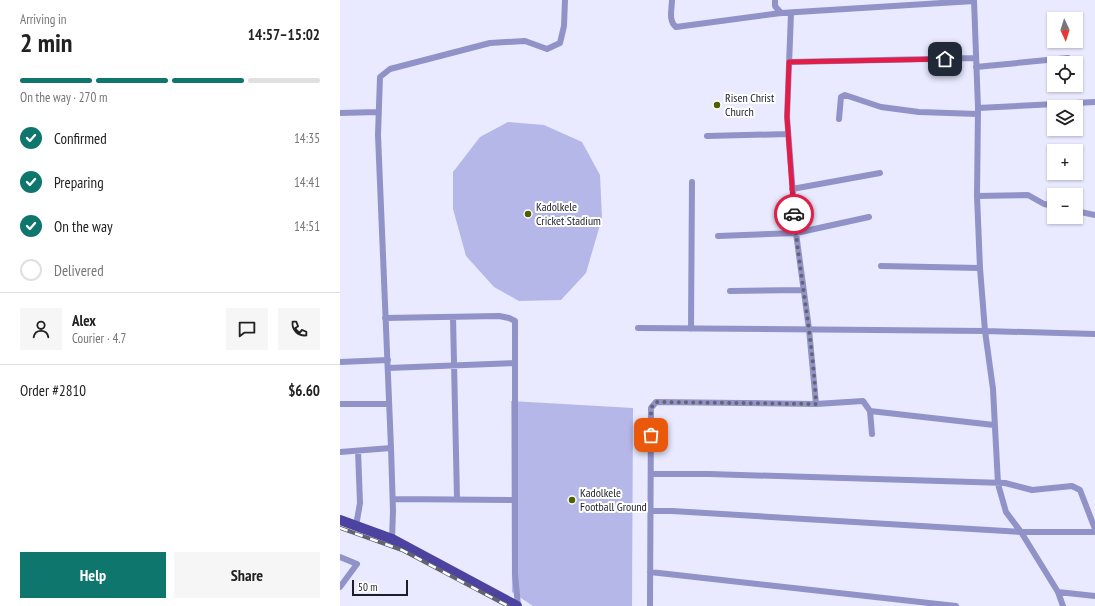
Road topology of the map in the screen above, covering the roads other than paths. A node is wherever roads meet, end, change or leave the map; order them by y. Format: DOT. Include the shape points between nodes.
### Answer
graph roads {
  1 [pos="565,0"];
  2 [pos="672,0"];
  3 [pos="775,0"];
  4 [pos="974,1"];
  5 [pos="781,13"];
  6 [pos="791,13"];
  7 [pos="976,58"];
  8 [pos="1047,60"];
  9 [pos="789,62"];
  10 [pos="976,67"];
  11 [pos="1095,102"];
  12 [pos="978,111"];
  13 [pos="378,112"];
  14 [pos="340,113"];
  15 [pos="839,119"];
  16 [pos="788,134"];
  17 [pos="707,136"];
  18 [pos="880,173"];
  19 [pos="692,182"];
  20 [pos="792,189"];
  21 [pos="977,196"];
  22 [pos="1047,205"];
  23 [pos="1083,212"];
  24 [pos="1095,215"];
  25 [pos="869,217"];
  26 [pos="796,233"];
  27 [pos="718,236"];
  28 [pos="881,266"];
  29 [pos="980,268"];
  30 [pos="802,290"];
  31 [pos="730,291"];
  32 [pos="454,317"];
  33 [pos="386,318"];
  34 [pos="638,328"];
  35 [pos="691,329"];
  36 [pos="808,330"];
  37 [pos="985,331"];
  38 [pos="1095,334"];
  39 [pos="388,360"];
  40 [pos="340,362"];
  41 [pos="514,363"];
  42 [pos="455,366"];
  43 [pos="388,368"];
  44 [pos="340,404"];
  45 [pos="389,404"];
  46 [pos="816,404"];
  47 [pos="870,412"];
  48 [pos="994,425"];
  49 [pos="872,434"];
  50 [pos="391,448"];
  51 [pos="358,451"];
  52 [pos="340,452"];
  53 [pos="651,474"];
  54 [pos="998,484"];
  55 [pos="393,499"];
  56 [pos="457,499"];
  57 [pos="515,500"];
  58 [pos="651,511"];
  59 [pos="340,520"];
  60 [pos="356,526"];
  61 [pos="1095,529"];
  62 [pos="1021,532"];
  63 [pos="1095,532"];
  64 [pos="392,539"];
  65 [pos="340,557"];
  66 [pos="650,572"];
  67 [pos="340,587"];
  68 [pos="1058,592"];
  69 [pos="1095,596"];
  70 [pos="518,606"];
  71 [pos="650,606"];
  72 [pos="956,606"];
  73 [pos="1063,606"];
  1 -- 13 [label="street" via="564,26 560,43 547,49 526,41 490,43 390,69 380,77"];
  2 -- 5 [label="street" via="671,20 676,27"];
  3 -- 5 [label="street" via="775,6"];
  4 -- 6 [label="street"];
  4 -- 7 [label="street"];
  5 -- 6 [label="street"];
  6 -- 9 [label="street"];
  7 -- 9 [label="street"];
  7 -- 10 [label="street"];
  8 -- 10 [label="street"];
  9 -- 16 [label="street"];
  10 -- 12 [label="street"];
  11 -- 12 [label="street"];
  12 -- 15 [label="street" via="918,112 881,106 845,95 840,100"];
  12 -- 21 [label="street"];
  13 -- 14 [label="street"];
  13 -- 33 [label="street"];
  16 -- 17 [label="street"];
  16 -- 20 [label="street"];
  18 -- 20 [label="street"];
  19 -- 35 [label="street"];
  20 -- 26 [label="street"];
  21 -- 22 [label="street" via="1028,195"];
  21 -- 29 [label="street"];
  23 -- 24 [label="street"];
  25 -- 26 [label="street"];
  26 -- 27 [label="street"];
  26 -- 30 [label="street"];
  28 -- 29 [label="street"];
  29 -- 37 [label="street"];
  30 -- 31 [label="street"];
  30 -- 36 [label="street"];
  32 -- 33 [label="street"];
  32 -- 41 [label="street" via="499,316 515,321"];
  32 -- 42 [label="street"];
  33 -- 39 [label="street"];
  34 -- 35 [label="street"];
  35 -- 36 [label="street"];
  36 -- 37 [label="street"];
  36 -- 46 [label="street"];
  37 -- 38 [label="street"];
  37 -- 48 [label="street" via="993,389"];
  39 -- 40 [label="street"];
  39 -- 43 [label="street"];
  41 -- 42 [label="street"];
  41 -- 57 [label="street"];
  42 -- 43 [label="street"];
  42 -- 56 [label="street"];
  43 -- 45 [label="street"];
  44 -- 45 [label="street"];
  45 -- 50 [label="street"];
  46 -- 47 [label="street" via="863,401"];
  46 -- 53 [label="street" via="656,402 651,408"];
  47 -- 48 [label="street"];
  47 -- 49 [label="street"];
  48 -- 54 [label="street"];
  50 -- 51 [label="street"];
  50 -- 55 [label="street"];
  51 -- 52 [label="street"];
  51 -- 60 [label="street" via="360,503"];
  53 -- 54 [label="street"];
  53 -- 58 [label="street"];
  54 -- 61 [label="street" via="1005,483 1032,490 1072,486 1080,490"];
  54 -- 62 [label="street" via="1006,512"];
  55 -- 56 [label="street"];
  55 -- 64 [label="street"];
  56 -- 57 [label="street"];
  57 -- 70 [label="street"];
  58 -- 62 [label="street"];
  58 -- 66 [label="street"];
  59 -- 60 [label="main road"];
  60 -- 64 [label="main road"];
  62 -- 63 [label="street"];
  62 -- 68 [label="street"];
  64 -- 70 [label="main road"];
  65 -- 67 [label="street" via="357,564"];
  66 -- 71 [label="street"];
  66 -- 72 [label="street"];
  68 -- 69 [label="street"];
  68 -- 73 [label="street"];
}
